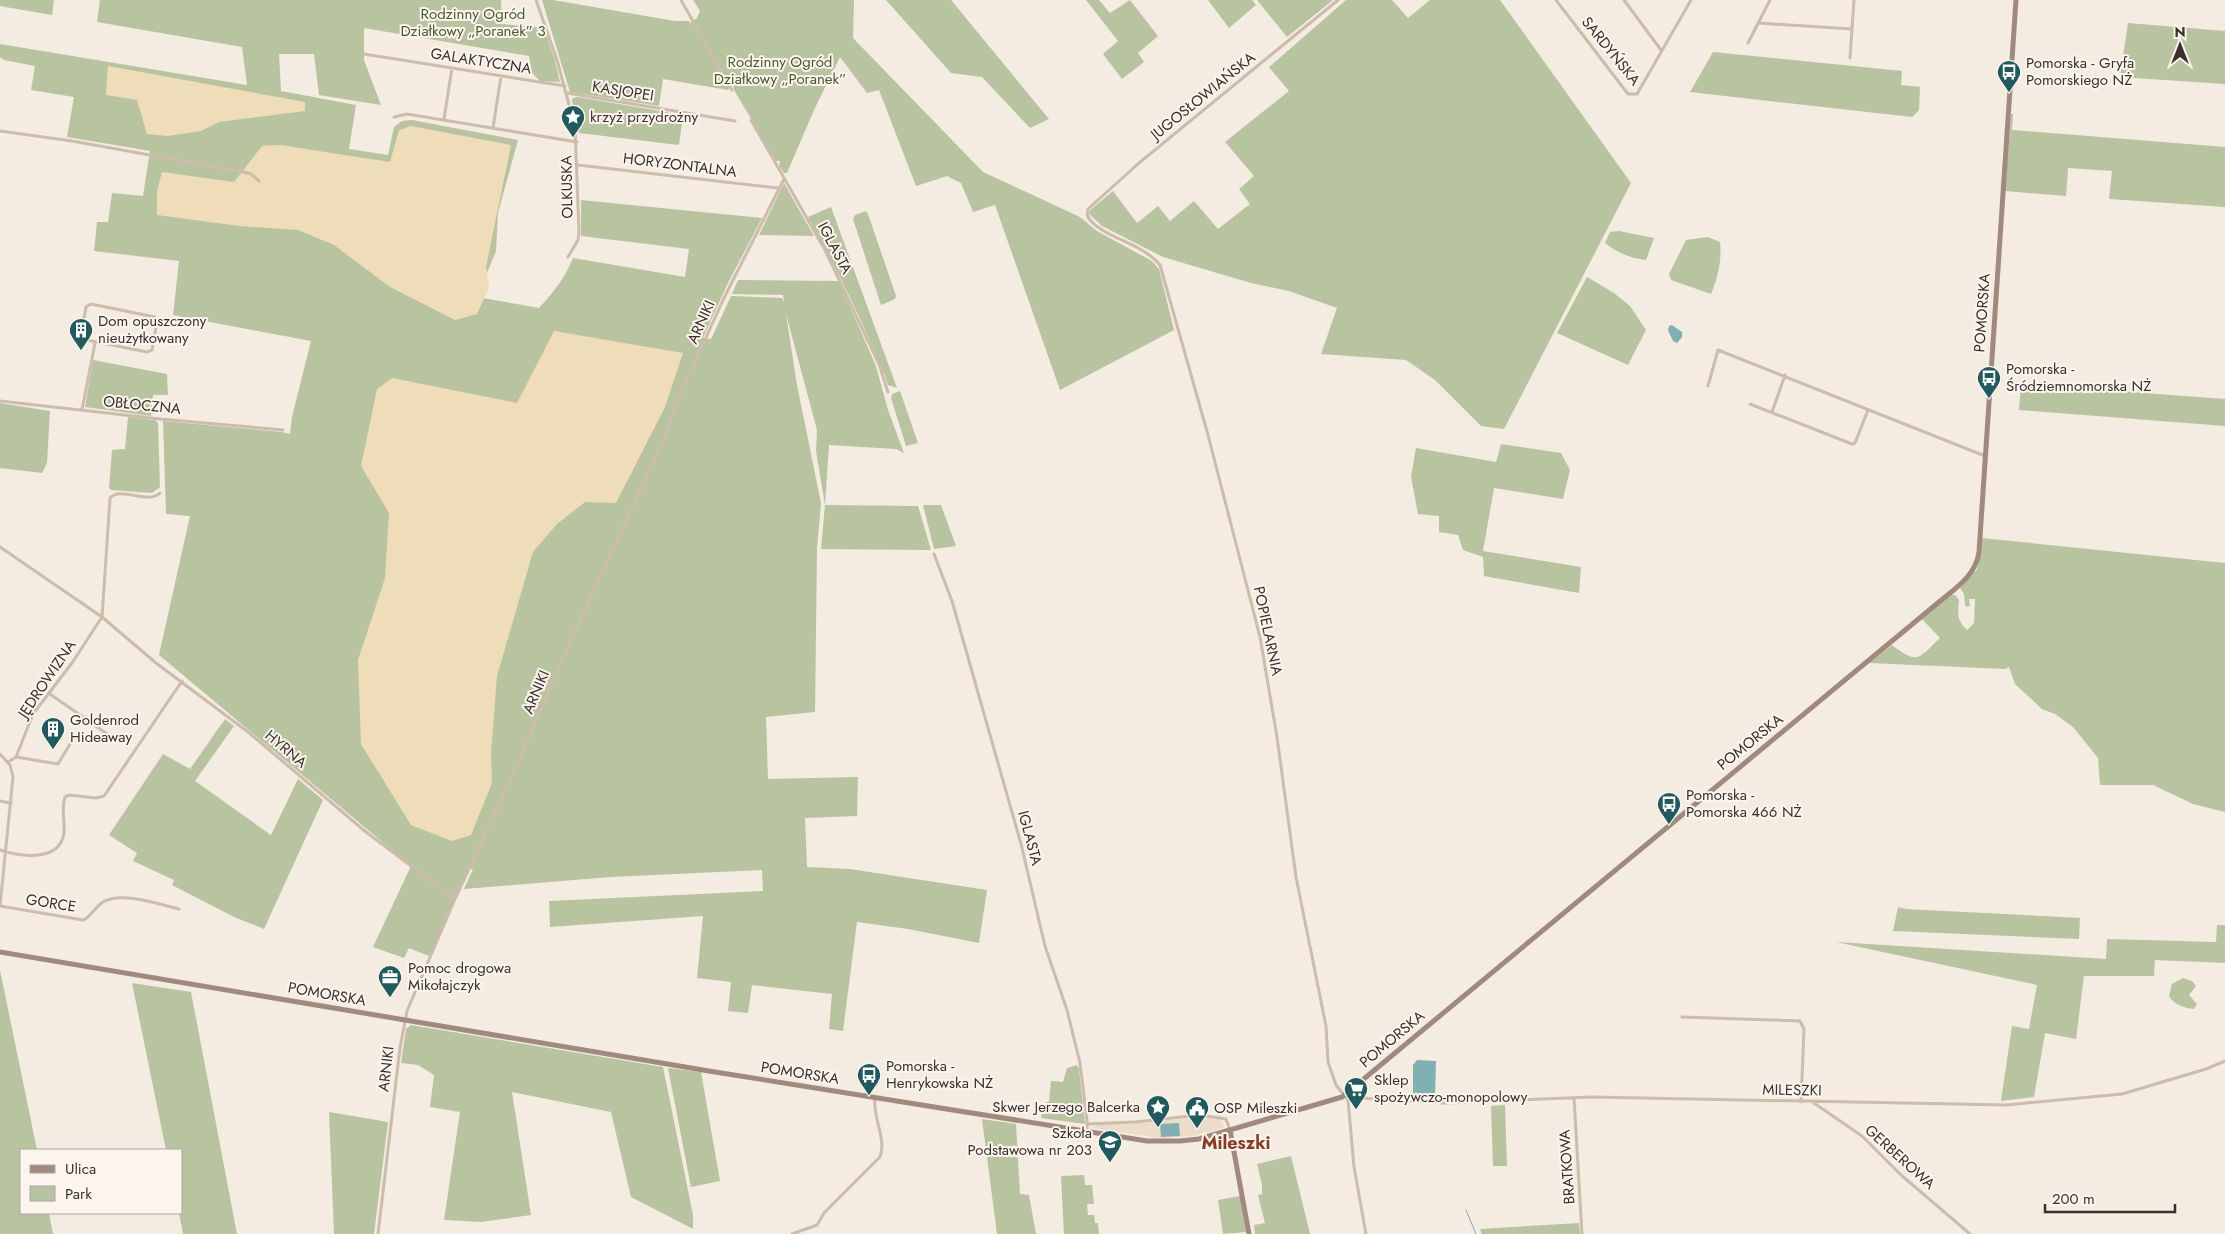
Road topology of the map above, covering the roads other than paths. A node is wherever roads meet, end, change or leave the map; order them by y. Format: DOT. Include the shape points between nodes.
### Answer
graph roads {
  1 [pos="536,0"];
  2 [pos="681,0"];
  3 [pos="1338,0"];
  4 [pos="1556,0"];
  5 [pos="1624,0"];
  6 [pos="1691,0"];
  7 [pos="1770,0"];
  8 [pos="1854,0"];
  9 [pos="2016,0"];
  10 [pos="1758,23"];
  11 [pos="1852,29"];
  12 [pos="1748,43"];
  13 [pos="1662,50"];
  14 [pos="364,54"];
  15 [pos="1850,58"];
  16 [pos="452,68"];
  17 [pos="501,76"];
  18 [pos="565,86"];
  19 [pos="732,90"];
  20 [pos="567,93"];
  21 [pos="394,117"];
  22 [pos="444,119"];
  23 [pos="751,120"];
  24 [pos="735,121"];
  25 [pos="493,128"];
  26 [pos="0,131"];
  27 [pos="577,142"];
  28 [pos="578,164"];
  29 [pos="784,179"];
  30 [pos="259,181"];
  31 [pos="779,188"];
  32 [pos="1087,214"];
  33 [pos="568,257"];
  34 [pos="95,343"];
  35 [pos="1785,375"];
  36 [pos="1708,386"];
  37 [pos="888,392"];
  38 [pos="0,401"];
  39 [pos="1750,404"];
  40 [pos="82,410"];
  41 [pos="1868,410"];
  42 [pos="1772,412"];
  43 [pos="283,430"];
  44 [pos="1985,456"];
  45 [pos="160,493"];
  46 [pos="0,547"];
  47 [pos="934,554"];
  48 [pos="102,617"];
  49 [pos="182,682"];
  50 [pos="50,694"];
  51 [pos="110,736"];
  52 [pos="73,740"];
  53 [pos="0,754"];
  54 [pos="16,757"];
  55 [pos="8,762"];
  56 [pos="0,801"];
  57 [pos="10,803"];
  58 [pos="0,850"];
  59 [pos="6,852"];
  60 [pos="455,899"];
  61 [pos="0,900"];
  62 [pos="0,906"];
  63 [pos="178,909"];
  64 [pos="0,952"];
  65 [pos="1682,1017"];
  66 [pos="405,1020"];
  67 [pos="2225,1061"];
  68 [pos="1352,1093"];
  69 [pos="876,1097"];
  70 [pos="1346,1098"];
  71 [pos="1574,1098"];
  72 [pos="1801,1102"];
  73 [pos="1812,1102"];
  74 [pos="1088,1124"];
  75 [pos="1230,1130"];
  76 [pos="1087,1131"];
  77 [pos="378,1234"];
  78 [pos="792,1234"];
  79 [pos="1249,1234"];
  80 [pos="1366,1234"];
  81 [pos="1582,1234"];
  82 [pos="1970,1234"];
  1 -- 18 [label="street, OLKUSKA"];
  2 -- 19 [label="street"];
  3 -- 32 [label="street, JUGOSŁOWIAŃSKA" via="1138,163 1088,209"];
  4 -- 13 [label="street, SARDYŃSKA" via="1628,94 1637,94"];
  5 -- 13 [label="street"];
  6 -- 13 [label="street, SARDYŃSKA"];
  7 -- 10 [label="street"];
  8 -- 11 [label="street"];
  9 -- 44 [label="street, POMORSKA"];
  10 -- 11 [label="street"];
  10 -- 12 [label="street"];
  11 -- 15 [label="street"];
  14 -- 16 [label="street, GALAKTYCZNA"];
  16 -- 17 [label="street, GALAKTYCZNA"];
  16 -- 22 [label="street"];
  17 -- 18 [label="street, GALAKTYCZNA"];
  17 -- 25 [label="street"];
  18 -- 20 [label="street, OLKUSKA"];
  20 -- 24 [label="street, KASJOPEI"];
  20 -- 27 [label="street, OLKUSKA"];
  21 -- 22 [label="street" via="407,114"];
  22 -- 25 [label="street"];
  23 -- 29 [label="street, IGLASTA"];
  25 -- 27 [label="street"];
  26 -- 30 [label="street" via="244,172"];
  27 -- 28 [label="street, OLKUSKA"];
  28 -- 31 [label="street, HORYZONTALNA"];
  28 -- 33 [label="street, OLKUSKA" via="579,236"];
  29 -- 31 [label="street, ARNIKI"];
  29 -- 37 [label="street, IGLASTA" via="854,308"];
  31 -- 60 [label="street, ARNIKI" via="724,298 662,443"];
  32 -- 70 [label="street, POPIELARNIA" via="1090,221 1153,256 1165,279 1260,637 1296,877 1326,1026 1328,1062 1336,1085"];
  34 -- 34 [label="street" via="150,352 157,319 88,305 81,335"];
  34 -- 40 [label="street"];
  35 -- 36 [label="street" via="1718,350"];
  35 -- 41 [label="street"];
  35 -- 42 [label="street"];
  38 -- 40 [label="street, OBŁOCZNA"];
  39 -- 42 [label="street"];
  40 -- 43 [label="street, OBŁOCZNA"];
  41 -- 42 [label="street" via="1852,444"];
  41 -- 44 [label="street"];
  44 -- 68 [label="street, POMORSKA" via="1978,558 1966,579"];
  45 -- 48 [label="street" via="154,497 116,494 110,498"];
  46 -- 48 [label="street, HYRNA"];
  47 -- 74 [label="street, IGLASTA" via="952,601 1021,844 1045,946 1067,1010 1080,1063"];
  48 -- 49 [label="street, HYRNA"];
  48 -- 50 [label="street, JĘDROWIZNA"];
  49 -- 59 [label="street" via="104,796 67,795 63,835 54,850 35,856"];
  49 -- 60 [label="street, HYRNA" via="248,732 366,832"];
  50 -- 51 [label="street"];
  50 -- 54 [label="street, JĘDROWIZNA" via="33,714"];
  52 -- 54 [label="street" via="58,764"];
  53 -- 55 [label="street"];
  54 -- 55 [label="street"];
  55 -- 57 [label="street" via="13,777"];
  56 -- 57 [label="street"];
  57 -- 59 [label="street"];
  58 -- 59 [label="street"];
  59 -- 61 [label="street"];
  60 -- 66 [label="street, ARNIKI"];
  61 -- 62 [label="street"];
  62 -- 63 [label="street, GORCE" via="83,920 101,903 119,897"];
  64 -- 66 [label="street, POMORSKA"];
  65 -- 72 [label="street" via="1800,1021 1804,1029"];
  66 -- 69 [label="street, POMORSKA"];
  66 -- 77 [label="street, ARNIKI"];
  67 -- 73 [label="street, MILESZKI" via="2139,1090 2102,1097 2006,1105"];
  68 -- 70 [label="street, POMORSKA"];
  68 -- 71 [label="street, MILESZKI" via="1360,1098 1444,1103"];
  69 -- 76 [label="street, POMORSKA"];
  69 -- 78 [label="street" via="882,1146 880,1158 824,1213 817,1225"];
  70 -- 75 [label="street, POMORSKA"];
  70 -- 80 [label="street"];
  71 -- 72 [label="street, MILESZKI"];
  71 -- 81 [label="street, BRATKOWA"];
  72 -- 73 [label="street, MILESZKI"];
  73 -- 82 [label="street, GERBEROWA" via="1862,1136"];
  74 -- 75 [label="street" via="1204,1115 1224,1119"];
  74 -- 76 [label="street, IGLASTA"];
  75 -- 76 [label="street, POMORSKA" via="1193,1140 1159,1142"];
  75 -- 79 [label="street"];
}
